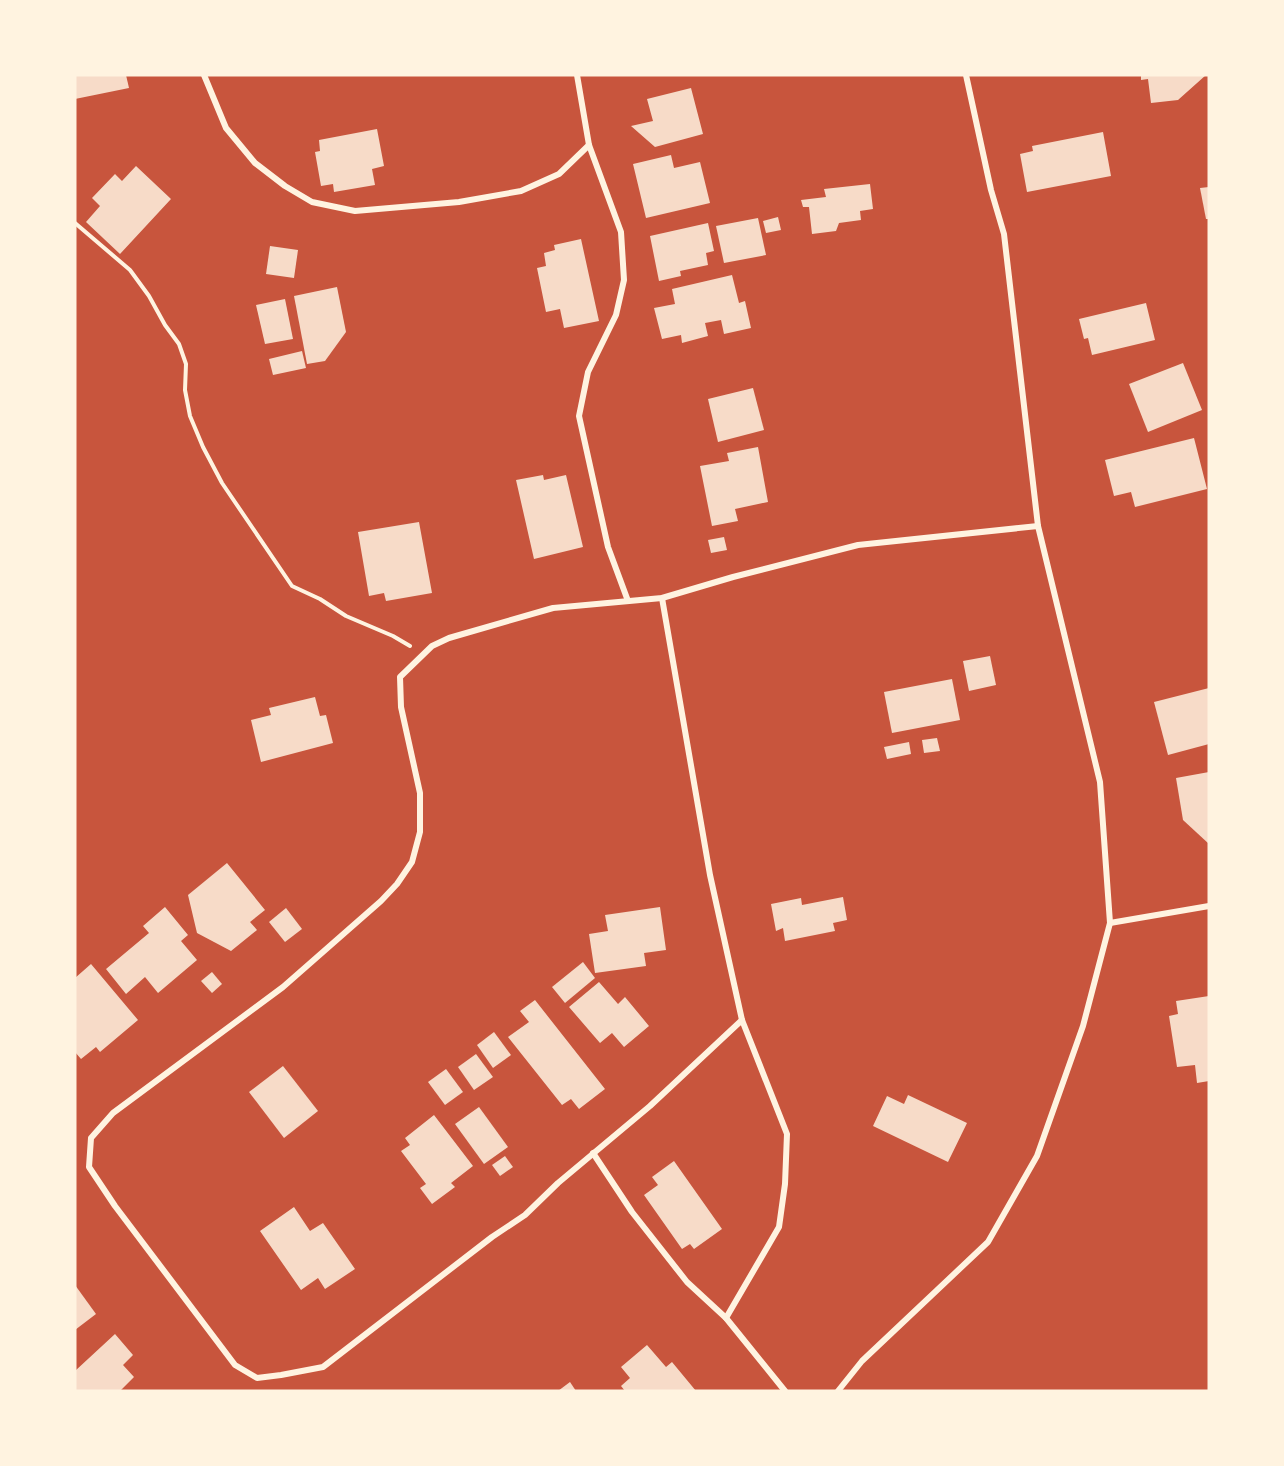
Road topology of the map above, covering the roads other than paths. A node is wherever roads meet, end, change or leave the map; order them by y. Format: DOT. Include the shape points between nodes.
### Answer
graph roads {
  1 [pos="204,75"];
  2 [pos="577,75"];
  3 [pos="966,75"];
  4 [pos="589,145"];
  5 [pos="1038,526"];
  6 [pos="662,598"];
  7 [pos="628,601"];
  8 [pos="1209,906"];
  9 [pos="1110,923"];
  10 [pos="742,1020"];
  11 [pos="593,1153"];
  12 [pos="726,1318"];
  13 [pos="785,1391"];
  14 [pos="838,1391"];
  1 -- 4 [label="street" via="226,128 255,163 312,202 355,212 459,202 521,191 559,174"];
  2 -- 4 [label="street"];
  3 -- 5 [label="street" via="1004,234"];
  4 -- 7 [label="street" via="621,231 624,279 616,315 588,372 579,416 608,547"];
  5 -- 6 [label="street" via="858,545"];
  5 -- 9 [label="street" via="1100,782"];
  6 -- 7 [label="street"];
  6 -- 10 [label="street" via="710,875"];
  7 -- 11 [label="street" via="553,608 449,638 432,646 400,677 401,707 420,793 420,832 412,862 381,901 283,987 113,1113 91,1138 89,1167 235,1365 257,1378 323,1367 525,1215"];
  8 -- 9 [label="street"];
  9 -- 14 [label="street" via="1083,1026 1036,1156 988,1242 862,1360"];
  10 -- 11 [label="street"];
  10 -- 12 [label="street" via="787,1134 779,1227"];
  11 -- 12 [label="street" via="632,1212 687,1282"];
  12 -- 13 [label="street"];
}
